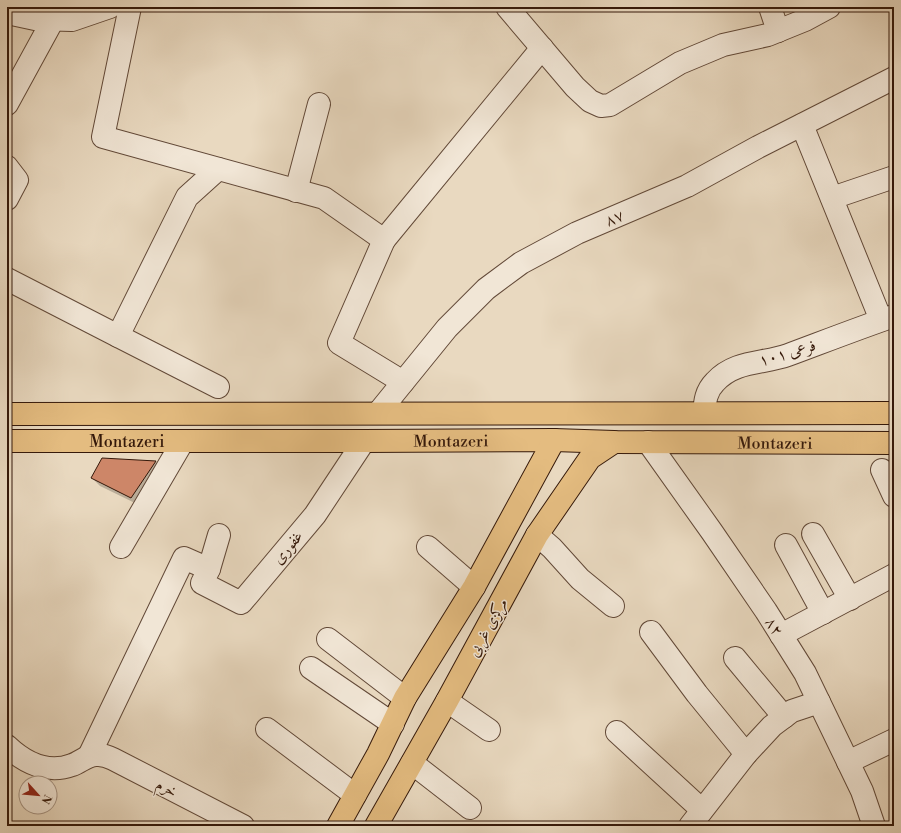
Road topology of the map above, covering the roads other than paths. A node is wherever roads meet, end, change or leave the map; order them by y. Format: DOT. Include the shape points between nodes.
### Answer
graph roads {
  1 [pos="110,7"];
  2 [pos="130,7"];
  3 [pos="507,7"];
  4 [pos="770,7"];
  5 [pos="829,7"];
  6 [pos="7,13"];
  7 [pos="57,13"];
  8 [pos="778,31"];
  9 [pos="542,48"];
  10 [pos="894,78"];
  11 [pos="7,104"];
  12 [pos="319,104"];
  13 [pos="802,125"];
  14 [pos="7,168"];
  15 [pos="218,169"];
  16 [pos="894,177"];
  17 [pos="296,191"];
  18 [pos="7,198"];
  19 [pos="832,198"];
  20 [pos="384,240"];
  21 [pos="7,279"];
  22 [pos="888,318"];
  23 [pos="118,336"];
  24 [pos="403,382"];
  25 [pos="218,387"];
  26 [pos="378,413"];
  27 [pos="704,413"];
  28 [pos="894,413"];
  29 [pos="7,414"];
  30 [pos="554,440"];
  31 [pos="7,441"];
  32 [pos="184,441"];
  33 [pos="364,442"];
  34 [pos="614,442"];
  35 [pos="648,442"];
  36 [pos="894,443"];
  37 [pos="882,470"];
  38 [pos="894,496"];
  39 [pos="813,534"];
  40 [pos="219,535"];
  41 [pos="537,535"];
  42 [pos="786,545"];
  43 [pos="121,547"];
  44 [pos="428,547"];
  45 [pos="209,569"];
  46 [pos="894,575"];
  47 [pos="474,587"];
  48 [pos="850,599"];
  49 [pos="613,606"];
  50 [pos="823,613"];
  51 [pos="651,632"];
  52 [pos="781,635"];
  53 [pos="328,639"];
  54 [pos="735,658"];
  55 [pos="311,668"];
  56 [pos="405,698"];
  57 [pos="447,701"];
  58 [pos="819,702"];
  59 [pos="784,717"];
  60 [pos="393,724"];
  61 [pos="267,729"];
  62 [pos="489,730"];
  63 [pos="617,732"];
  64 [pos="894,740"];
  65 [pos="9,754"];
  66 [pos="746,754"];
  67 [pos="89,756"];
  68 [pos="412,762"];
  69 [pos="848,762"];
  70 [pos="355,795"];
  71 [pos="470,808"];
  72 [pos="694,822"];
  73 [pos="243,826"];
  74 [pos="338,826"];
  75 [pos="376,826"];
  76 [pos="874,826"];
  1 -- 7 [label="street" via="72,20"];
  2 -- 15 [label="street" via="103,138"];
  3 -- 9 [label="street"];
  4 -- 8 [label="street"];
  5 -- 8 [label="street"];
  6 -- 7 [label="street" via="34,19"];
  7 -- 11 [label="street"];
  8 -- 9 [label="street" via="768,36 723,45 680,63 610,104 601,106 590,101 575,87"];
  9 -- 20 [label="street"];
  10 -- 13 [label="street, ۸۷"];
  12 -- 17 [label="street"];
  13 -- 19 [label="street"];
  13 -- 24 [label="street, ۸۷" via="687,186 577,232 521,263 486,289 447,328"];
  14 -- 18 [label="street" via="17,180"];
  15 -- 17 [label="street"];
  15 -- 23 [label="street" via="187,197"];
  16 -- 19 [label="street"];
  17 -- 20 [label="street" via="324,198"];
  19 -- 22 [label="street"];
  20 -- 24 [label="street" via="339,343"];
  21 -- 23 [label="street"];
  22 -- 27 [label="street, فرعی ۱۰۱" via="786,356 748,363 730,370 716,381 707,393"];
  23 -- 25 [label="street"];
  24 -- 26 [label="street, ۸۷"];
  26 -- 27 [label="main road, Montazeri"];
  26 -- 29 [label="main road, Montazeri"];
  27 -- 28 [label="main road, Montazeri"];
  30 -- 33 [label="main road, Montazeri"];
  30 -- 34 [label="main road, Montazeri"];
  30 -- 47 [label="main road, مرکزی غربی"];
  31 -- 32 [label="main road, Montazeri"];
  32 -- 33 [label="main road, Montazeri"];
  32 -- 43 [label="street"];
  33 -- 45 [label="street, غفوری" via="315,515 241,603 202,584"];
  34 -- 35 [label="main road, Montazeri"];
  34 -- 41 [label="main road, مرکزی غربی" via="590,458"];
  35 -- 36 [label="main road, Montazeri"];
  35 -- 52 [label="street, ۸۲"];
  37 -- 38 [label="street"];
  39 -- 48 [label="street"];
  40 -- 45 [label="street, غفوری"];
  41 -- 49 [label="street" via="580,579"];
  41 -- 57 [label="main road, مرکزی غربی"];
  42 -- 50 [label="street"];
  44 -- 47 [label="street"];
  45 -- 67 [label="street" via="184,558"];
  46 -- 48 [label="street"];
  47 -- 56 [label="main road, مرکزی غربی"];
  48 -- 50 [label="street"];
  50 -- 52 [label="street"];
  51 -- 66 [label="street"];
  52 -- 58 [label="street, ۸۲" via="805,673"];
  53 -- 56 [label="street"];
  54 -- 59 [label="street"];
  55 -- 60 [label="street"];
  56 -- 60 [label="main road, مرکزی غربی"];
  57 -- 62 [label="street"];
  57 -- 68 [label="main road, مرکزی غربی"];
  58 -- 59 [label="street" via="792,711"];
  58 -- 69 [label="street, ۸۲"];
  59 -- 66 [label="street"];
  60 -- 70 [label="main road, مرکزی غربی"];
  61 -- 70 [label="street"];
  63 -- 72 [label="street"];
  64 -- 69 [label="street"];
  65 -- 67 [label="street" via="37,766 53,769 73,765"];
  66 -- 72 [label="street"];
  67 -- 73 [label="street, خرم" via="98,754 113,759"];
  68 -- 71 [label="street"];
  68 -- 75 [label="main road, مرکزی غربی"];
  69 -- 76 [label="street, ۸۲" via="862,791"];
  70 -- 74 [label="main road, مرکزی غربی"];
}
